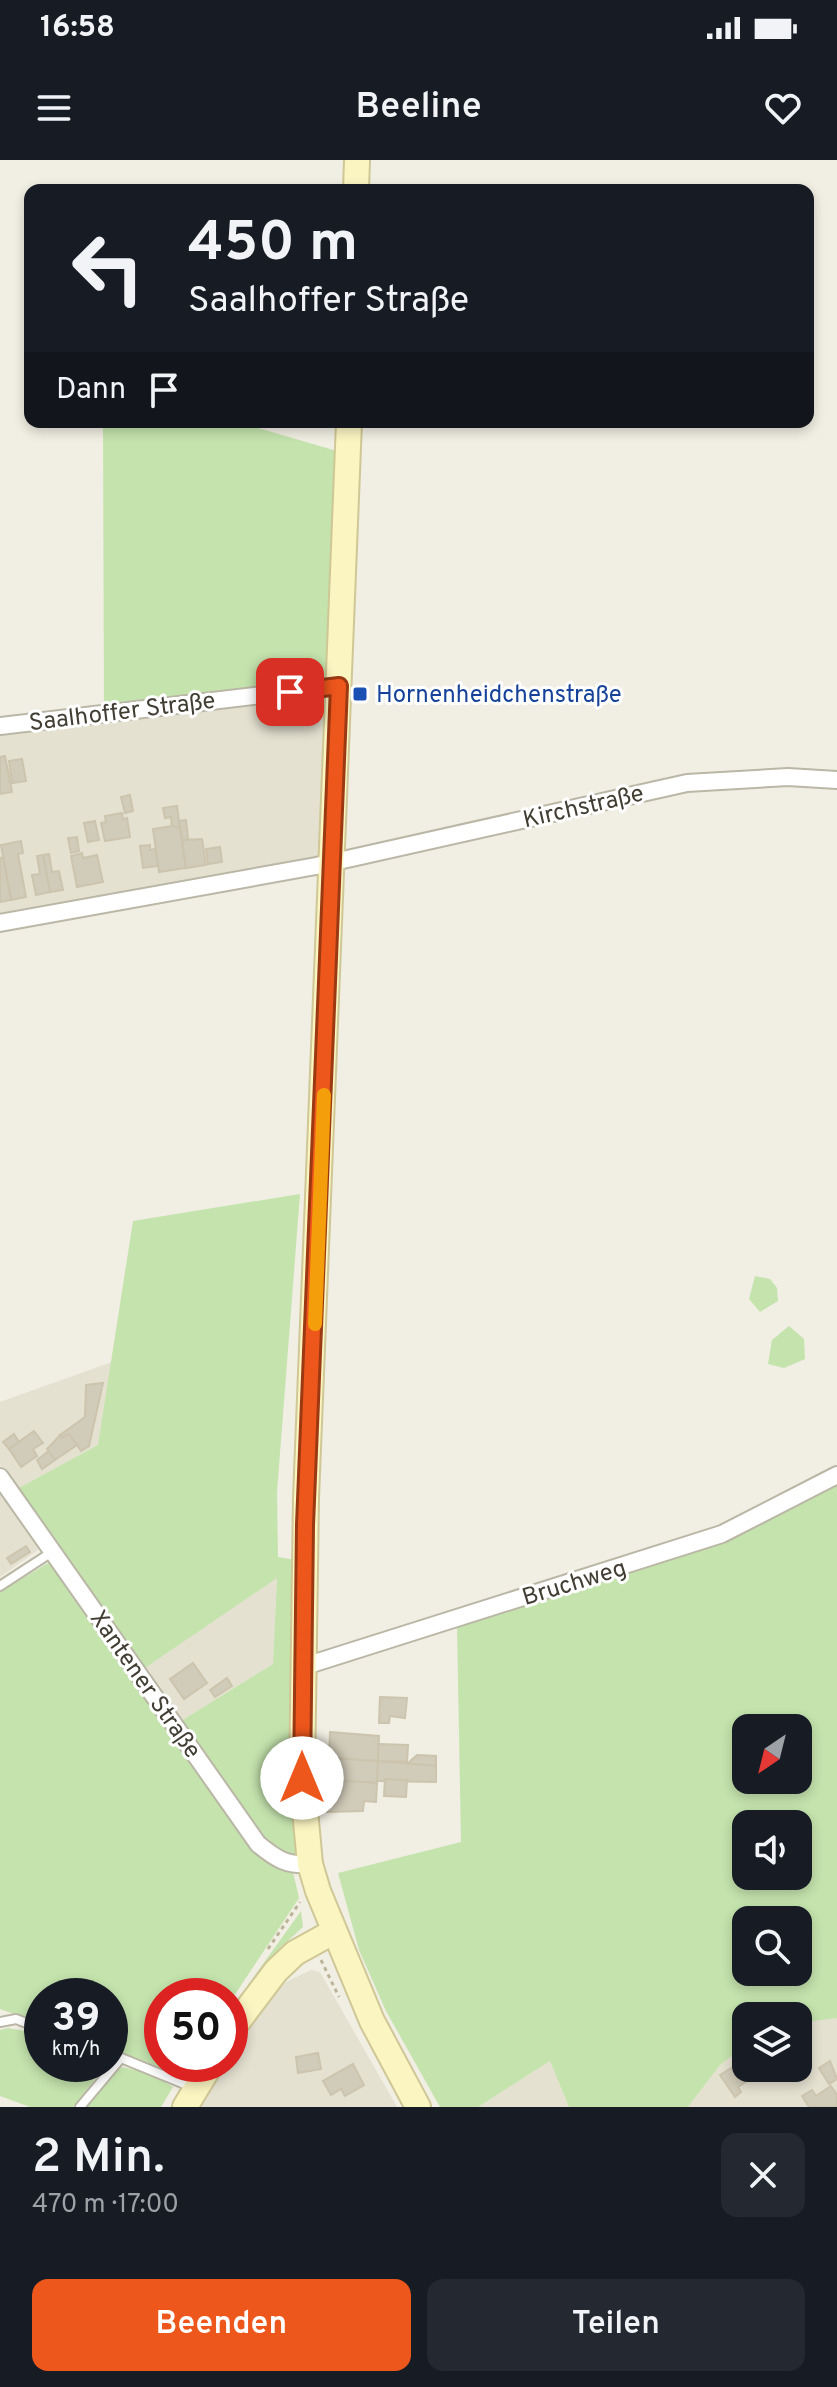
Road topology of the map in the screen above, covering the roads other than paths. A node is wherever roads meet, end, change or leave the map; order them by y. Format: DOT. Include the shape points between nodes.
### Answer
graph roads {
  1 [pos="357,160"];
  2 [pos="356,184"];
  3 [pos="349,428"];
  4 [pos="339,686"];
  5 [pos="0,726"];
  6 [pos="837,780"];
  7 [pos="333,861"];
  8 [pos="0,923"];
  9 [pos="837,1475"];
  10 [pos="0,1477"];
  11 [pos="53,1551"];
  12 [pos="0,1586"];
  13 [pos="302,1667"];
  14 [pos="310,1864"];
  15 [pos="333,1932"];
  16 [pos="248,2008"];
  17 [pos="0,2022"];
  18 [pos="24,2022"];
  19 [pos="128,2062"];
  20 [pos="101,2082"];
  21 [pos="191,2098"];
  22 [pos="80,2107"];
  23 [pos="418,2107"];
  1 -- 2 [label="main road"];
  3 -- 4 [label="main road" via="339,574"];
  4 -- 5 [label="street, Saalhoffer Straße"];
  4 -- 7 [label="main road"];
  6 -- 7 [label="street, Kirchstraße" via="687,783"];
  7 -- 8 [label="street"];
  7 -- 13 [label="main road"];
  9 -- 13 [label="street, Bruchweg" via="722,1534"];
  10 -- 11 [label="street, Xantener Straße"];
  11 -- 12 [label="lane"];
  11 -- 14 [label="street, Xantener Straße" via="258,1844 277,1860"];
  13 -- 14 [label="main road" via="302,1778"];
  14 -- 15 [label="main road"];
  15 -- 16 [label="main road" via="295,1953"];
  15 -- 23 [label="main road"];
  17 -- 18 [label="lane"];
  19 -- 21 [label="lane"];
  20 -- 22 [label="lane"];
}
